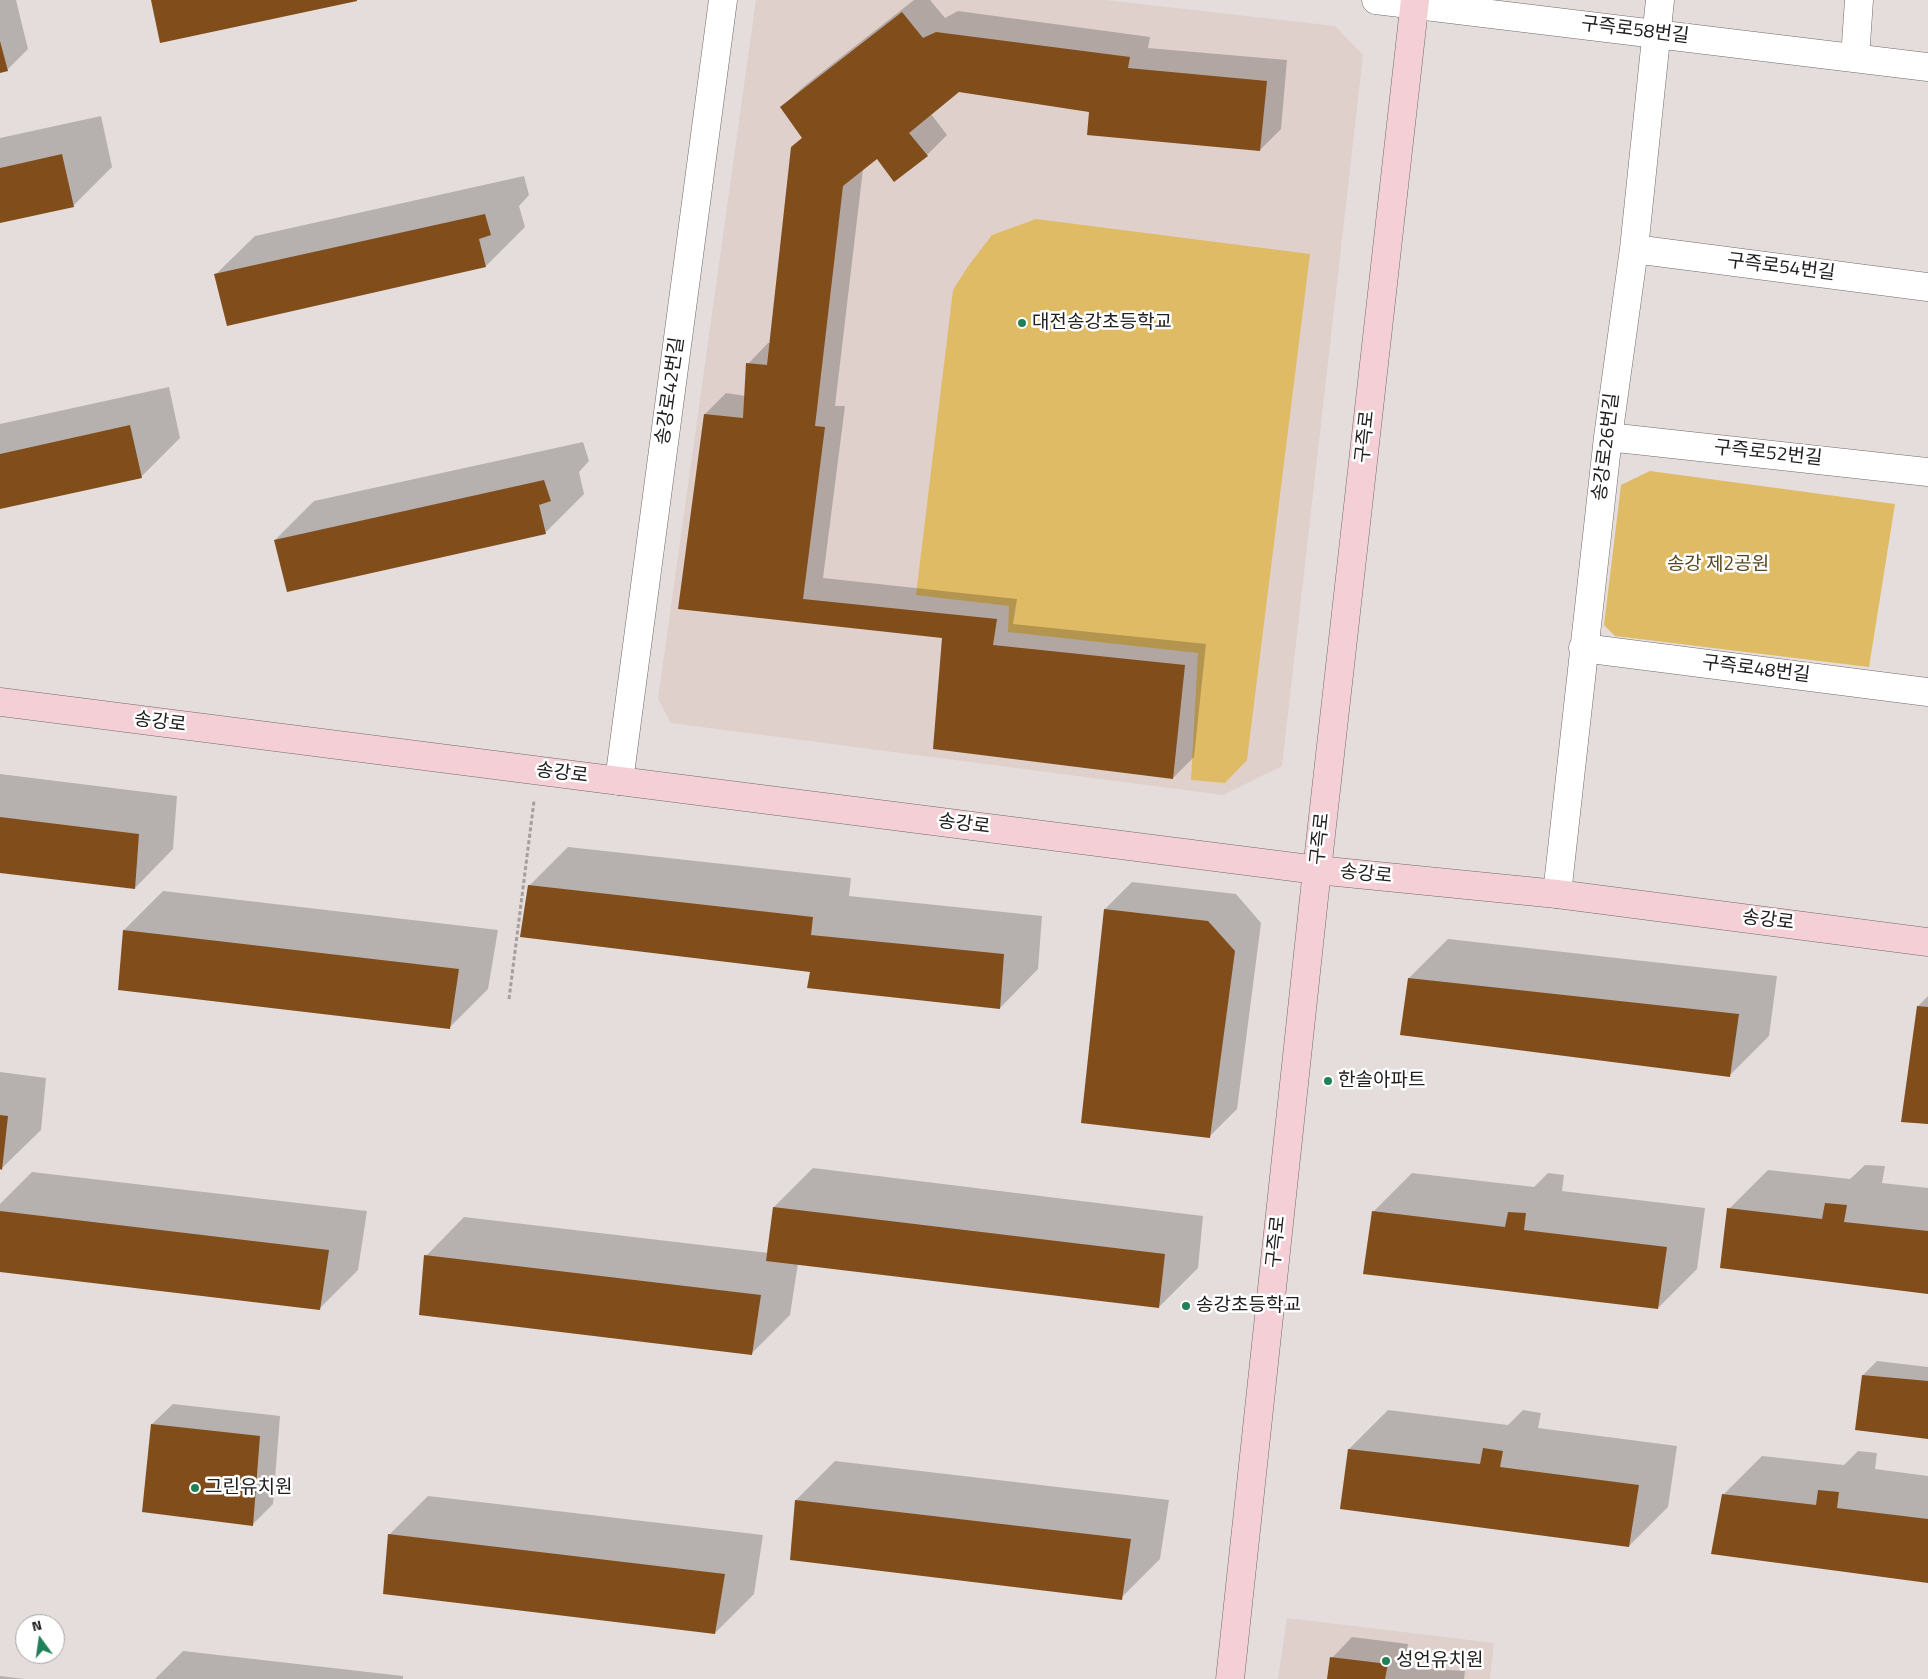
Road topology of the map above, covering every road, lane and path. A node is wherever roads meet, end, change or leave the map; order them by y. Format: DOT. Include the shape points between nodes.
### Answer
graph roads {
  1 [pos="723,0"];
  2 [pos="1376,0"];
  3 [pos="1660,0"];
  4 [pos="1859,0"];
  5 [pos="1415,2"];
  6 [pos="1656,33"];
  7 [pos="1854,58"];
  8 [pos="1928,67"];
  9 [pos="1634,249"];
  10 [pos="1928,287"];
  11 [pos="1608,437"];
  12 [pos="1928,472"];
  13 [pos="1583,648"];
  14 [pos="1928,692"];
  15 [pos="0,702"];
  16 [pos="538,771"];
  17 [pos="619,781"];
  18 [pos="1317,870"];
  19 [pos="1557,894"];
  20 [pos="1928,942"];
  21 [pos="509,999"];
  22 [pos="1230,1679"];
  1 -- 17 [label="street, 송강로42번길"];
  2 -- 5 [label="street, 구즉로58번길"];
  3 -- 6 [label="street, 송강로26번길"];
  4 -- 7 [label="street"];
  5 -- 6 [label="street, 구즉로58번길"];
  5 -- 18 [label="main road, 구즉로"];
  6 -- 7 [label="street, 구즉로58번길"];
  6 -- 9 [label="street, 송강로26번길"];
  7 -- 8 [label="street, 구즉로58번길"];
  9 -- 10 [label="street, 구즉로54번길"];
  9 -- 11 [label="street, 송강로26번길"];
  11 -- 12 [label="street, 구즉로52번길"];
  11 -- 13 [label="street, 송강로26번길"];
  13 -- 14 [label="street, 구즉로48번길"];
  13 -- 19 [label="street, 송강로26번길"];
  15 -- 16 [label="main road, 송강로"];
  16 -- 17 [label="main road, 송강로"];
  16 -- 21 [label="path"];
  17 -- 18 [label="main road, 송강로"];
  18 -- 19 [label="main road, 송강로"];
  18 -- 22 [label="main road, 구즉로"];
  19 -- 20 [label="main road, 송강로"];
}
